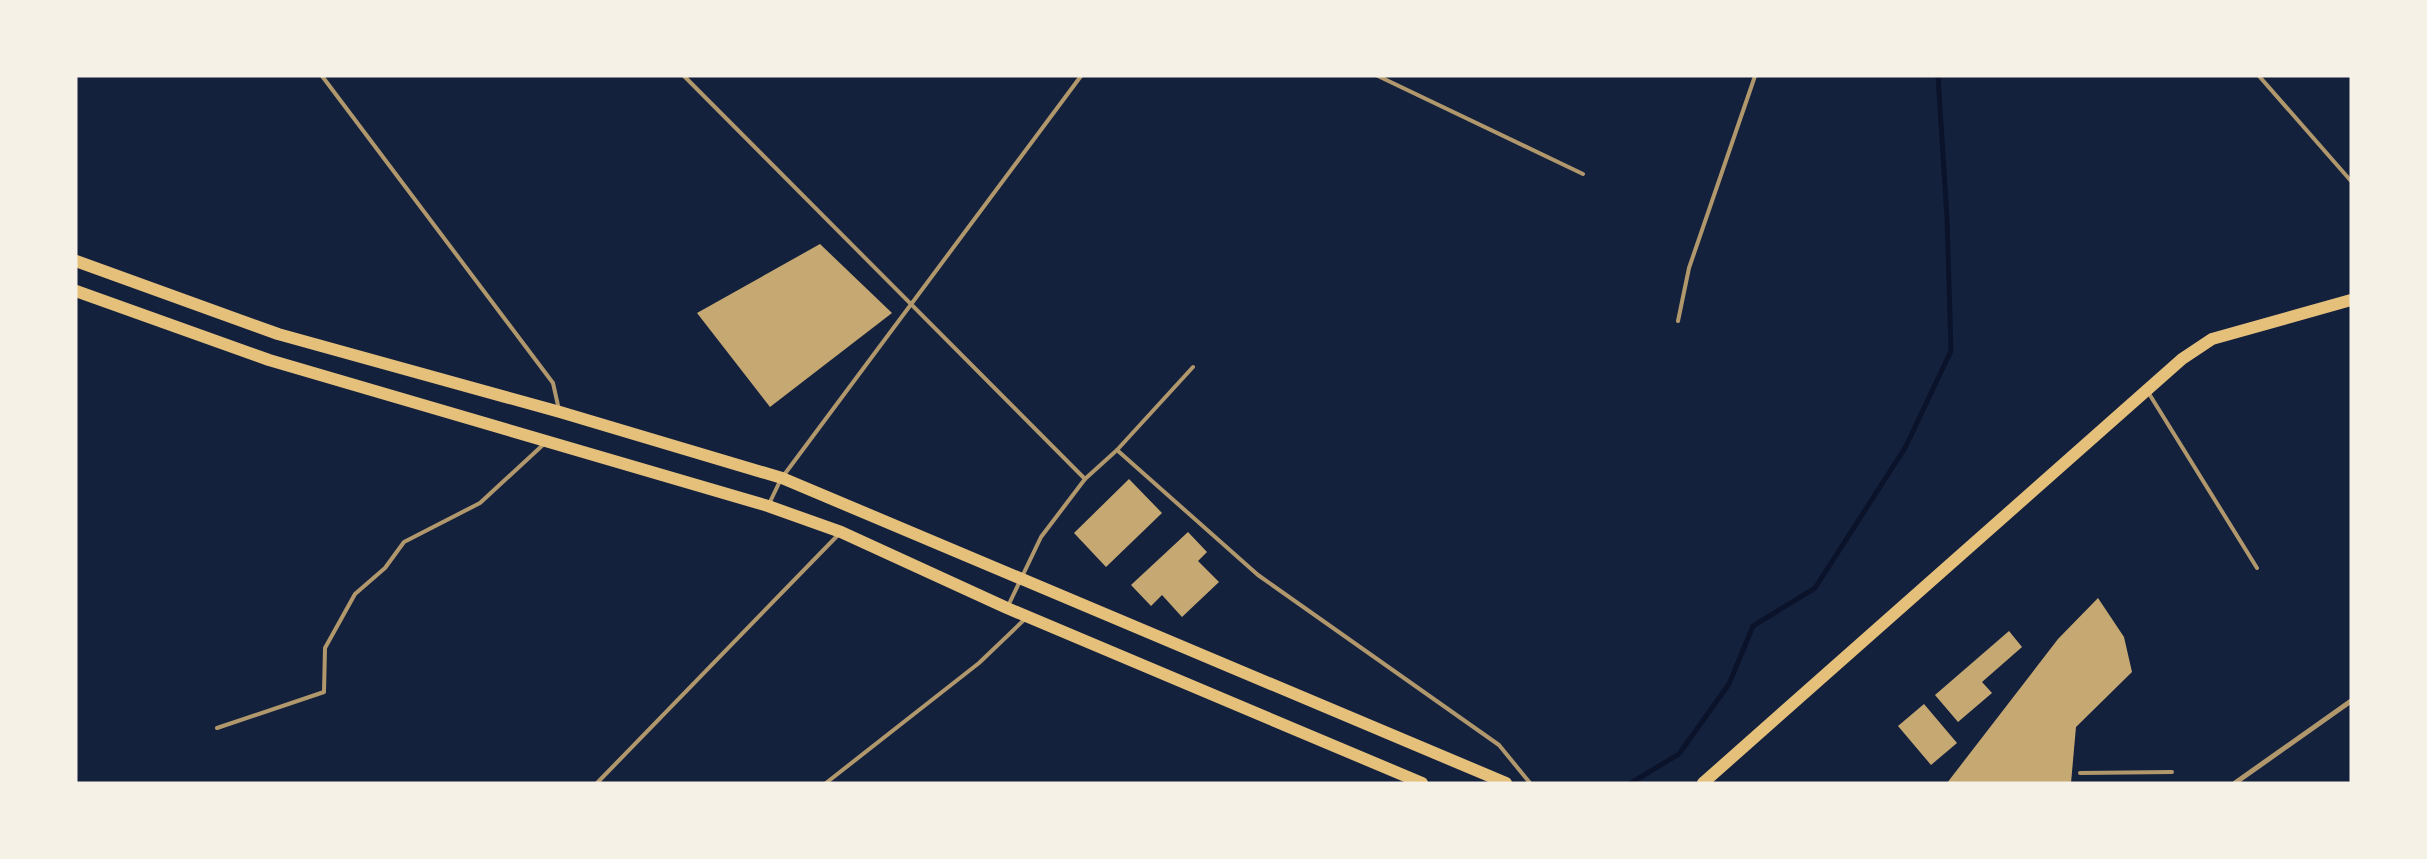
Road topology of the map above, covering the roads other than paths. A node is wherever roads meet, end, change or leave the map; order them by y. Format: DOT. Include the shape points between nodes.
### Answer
graph roads {
  1 [pos="322,76"];
  2 [pos="684,76"];
  3 [pos="1081,76"];
  4 [pos="1378,76"];
  5 [pos="1755,76"];
  6 [pos="2259,76"];
  7 [pos="1583,174"];
  8 [pos="2351,181"];
  9 [pos="76,260"];
  10 [pos="76,291"];
  11 [pos="2351,300"];
  12 [pos="912,304"];
  13 [pos="1678,321"];
  14 [pos="1193,367"];
  15 [pos="2147,390"];
  16 [pos="560,412"];
  17 [pos="546,442"];
  18 [pos="1118,450"];
  19 [pos="782,478"];
  20 [pos="1086,479"];
  21 [pos="768,506"];
  22 [pos="841,532"];
  23 [pos="2257,568"];
  24 [pos="1020,580"];
  25 [pos="1007,608"];
  26 [pos="1028,616"];
  27 [pos="2351,700"];
  28 [pos="216,728"];
  29 [pos="2172,772"];
  30 [pos="2080,773"];
  31 [pos="596,783"];
  32 [pos="826,783"];
  33 [pos="1422,783"];
  34 [pos="1506,783"];
  35 [pos="1530,783"];
  36 [pos="1703,783"];
  37 [pos="2235,783"];
  1 -- 16 [label="lane" via="553,383"];
  2 -- 12 [label="lane"];
  3 -- 12 [label="lane"];
  4 -- 7 [label="lane"];
  5 -- 13 [label="lane" via="1688,268"];
  6 -- 8 [label="lane"];
  9 -- 16 [label="main road" via="278,334"];
  10 -- 17 [label="main road" via="269,360"];
  11 -- 15 [label="main road" via="2212,339 2182,359"];
  12 -- 19 [label="lane"];
  12 -- 20 [label="lane"];
  14 -- 18 [label="lane"];
  15 -- 23 [label="lane"];
  15 -- 36 [label="main road"];
  16 -- 19 [label="main road"];
  17 -- 21 [label="main road"];
  17 -- 28 [label="lane" via="480,503 404,542 385,568 355,594 324,648 324,692"];
  18 -- 20 [label="lane"];
  18 -- 35 [label="lane" via="1258,575 1499,746"];
  19 -- 21 [label="lane"];
  19 -- 24 [label="main road"];
  20 -- 24 [label="lane" via="1041,537"];
  21 -- 22 [label="main road"];
  22 -- 25 [label="main road"];
  22 -- 31 [label="lane"];
  24 -- 25 [label="lane"];
  24 -- 34 [label="main road"];
  25 -- 26 [label="main road"];
  26 -- 32 [label="lane" via="980,663"];
  26 -- 33 [label="main road"];
  27 -- 37 [label="street"];
  29 -- 30 [label="lane"];
}
